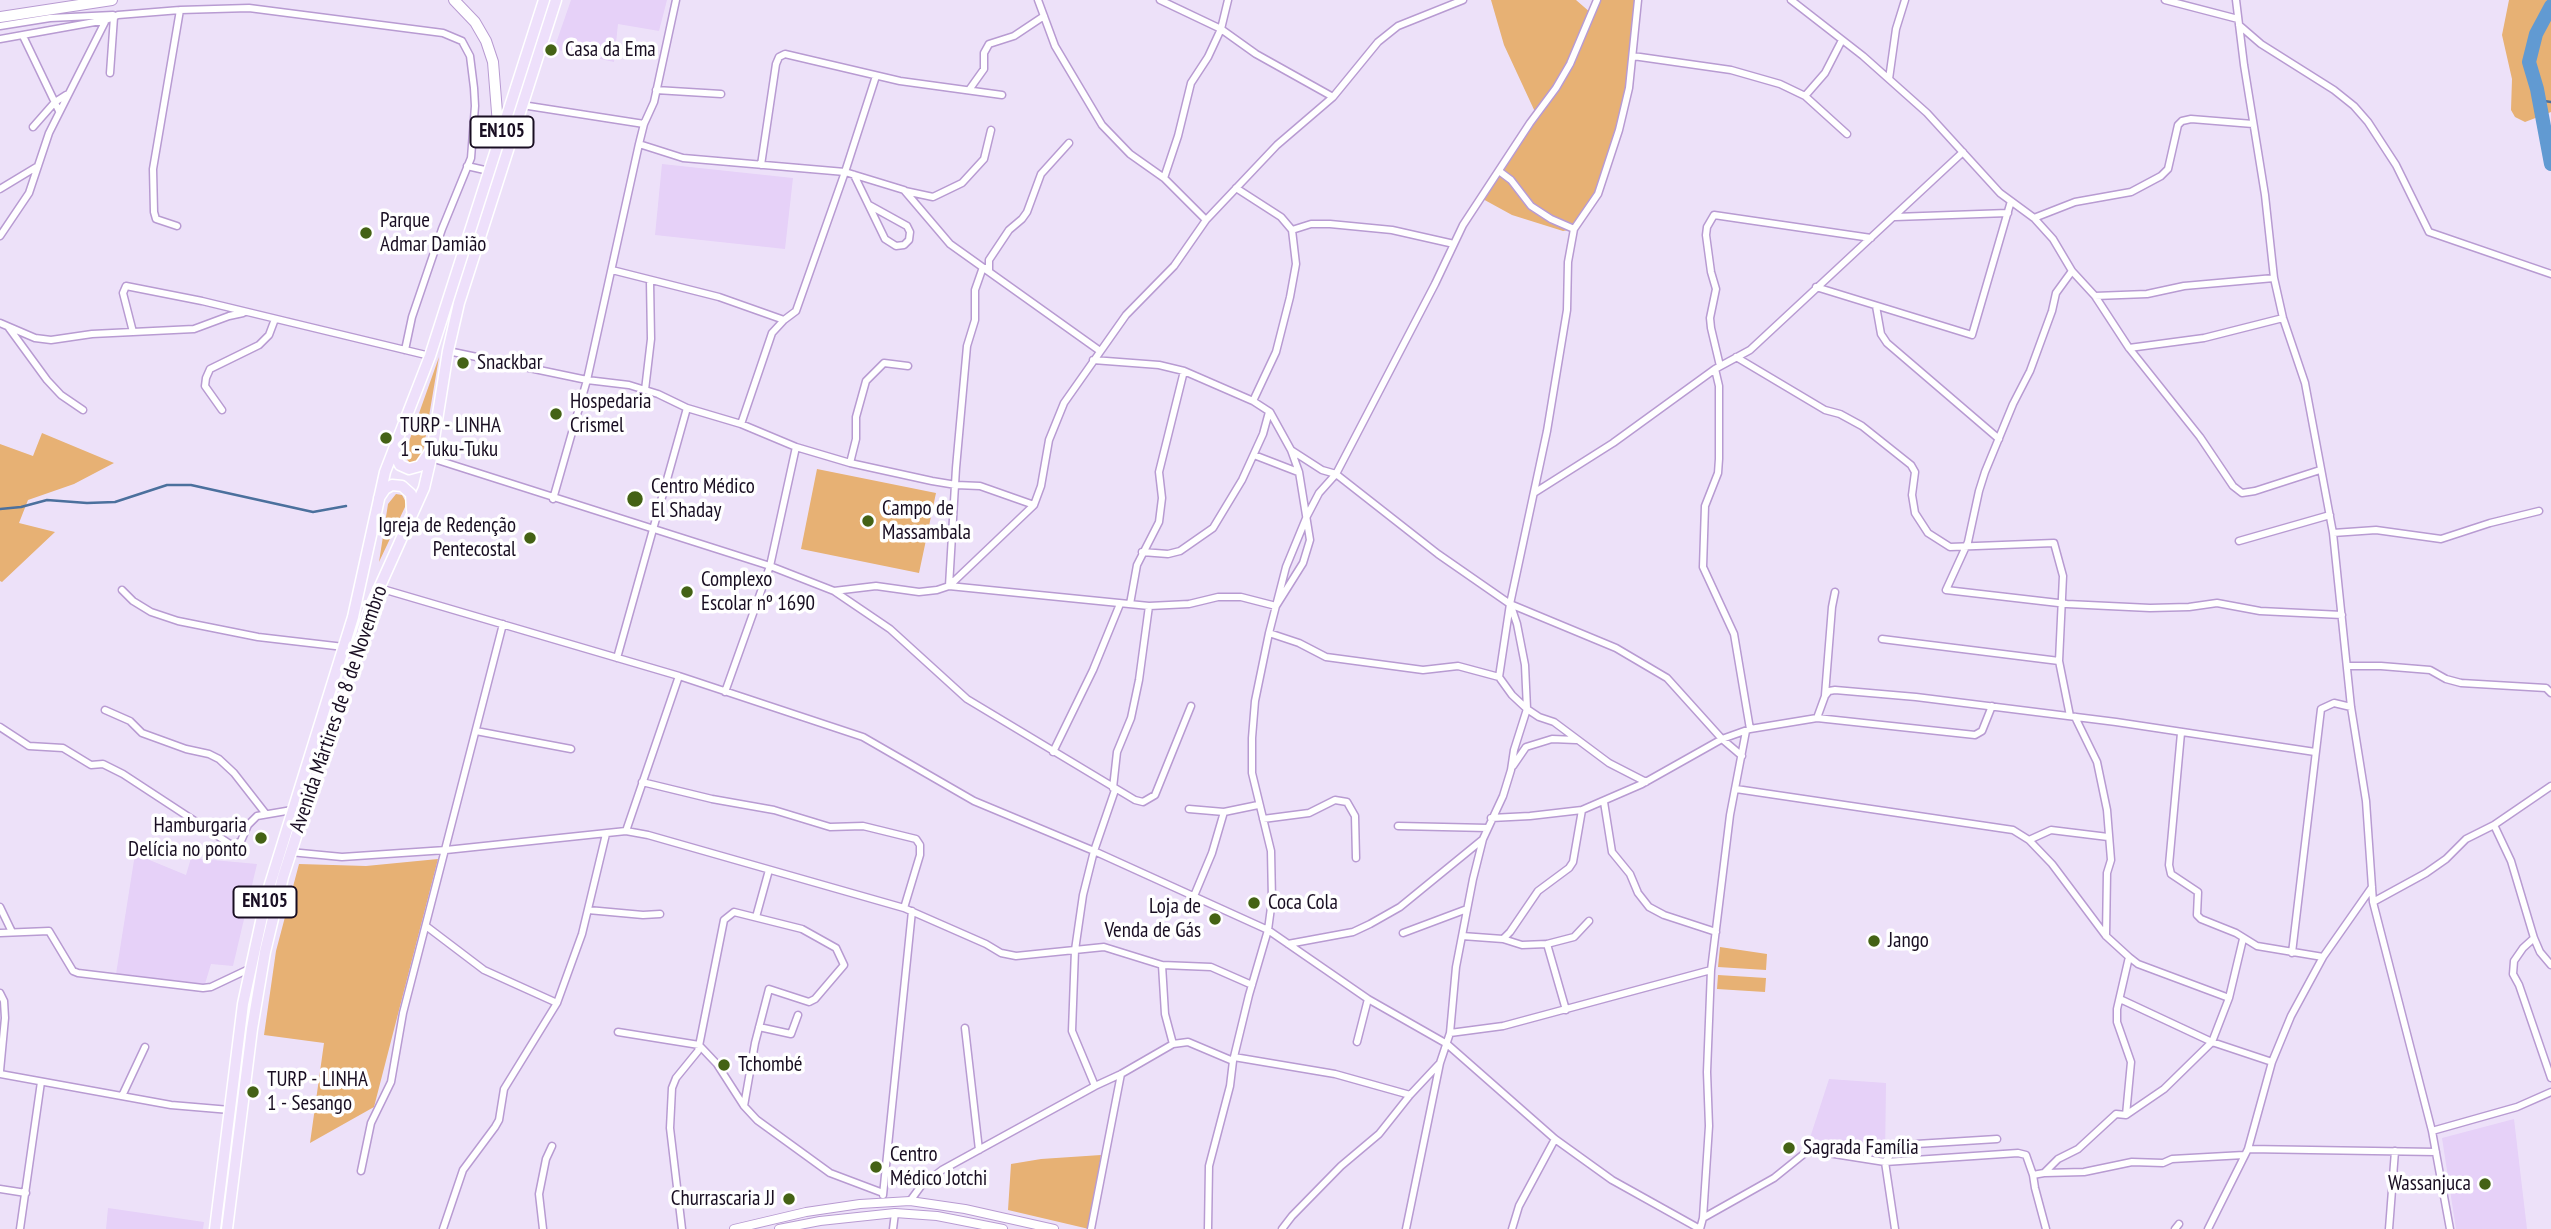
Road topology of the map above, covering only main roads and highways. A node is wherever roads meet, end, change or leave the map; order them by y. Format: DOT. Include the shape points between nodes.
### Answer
graph roads {
  1 [pos="112,0"];
  2 [pos="454,0"];
  3 [pos="544,0"];
  4 [pos="555,0"];
  5 [pos="0,17"];
  6 [pos="499,141"];
  7 [pos="397,440"];
  8 [pos="433,444"];
  9 [pos="378,500"];
  10 [pos="412,516"];
  11 [pos="215,1229"];
  12 [pos="227,1229"];
  1 -- 5 [label="main road"];
  2 -- 6 [label="main road" via="475,22 493,62"];
  3 -- 6 [label="main road, Avenida Mártires de 8 de Novembro / EN105"];
  4 -- 8 [label="main road, Avenida Mártires de 8 de Novembro / EN105" via="472,257 448,351"];
  6 -- 7 [label="main road, Avenida Mártires de 8 de Novembro / EN105" via="430,355"];
  7 -- 8 [label="main road" via="397,459 409,469 424,462"];
  7 -- 9 [label="main road, Avenida Mártires de 8 de Novembro / EN105"];
  8 -- 10 [label="main road, Avenida Mártires de 8 de Novembro / EN105" via="424,488"];
  9 -- 10 [label="main road" via="392,485 402,486 411,494"];
  9 -- 11 [label="main road, Avenida Mártires de 8 de Novembro / EN105" via="361,586 267,894 250,969"];
  10 -- 12 [label="main road, Avenida Mártires de 8 de Novembro / EN105" via="349,668 290,852 256,1004"];
}
